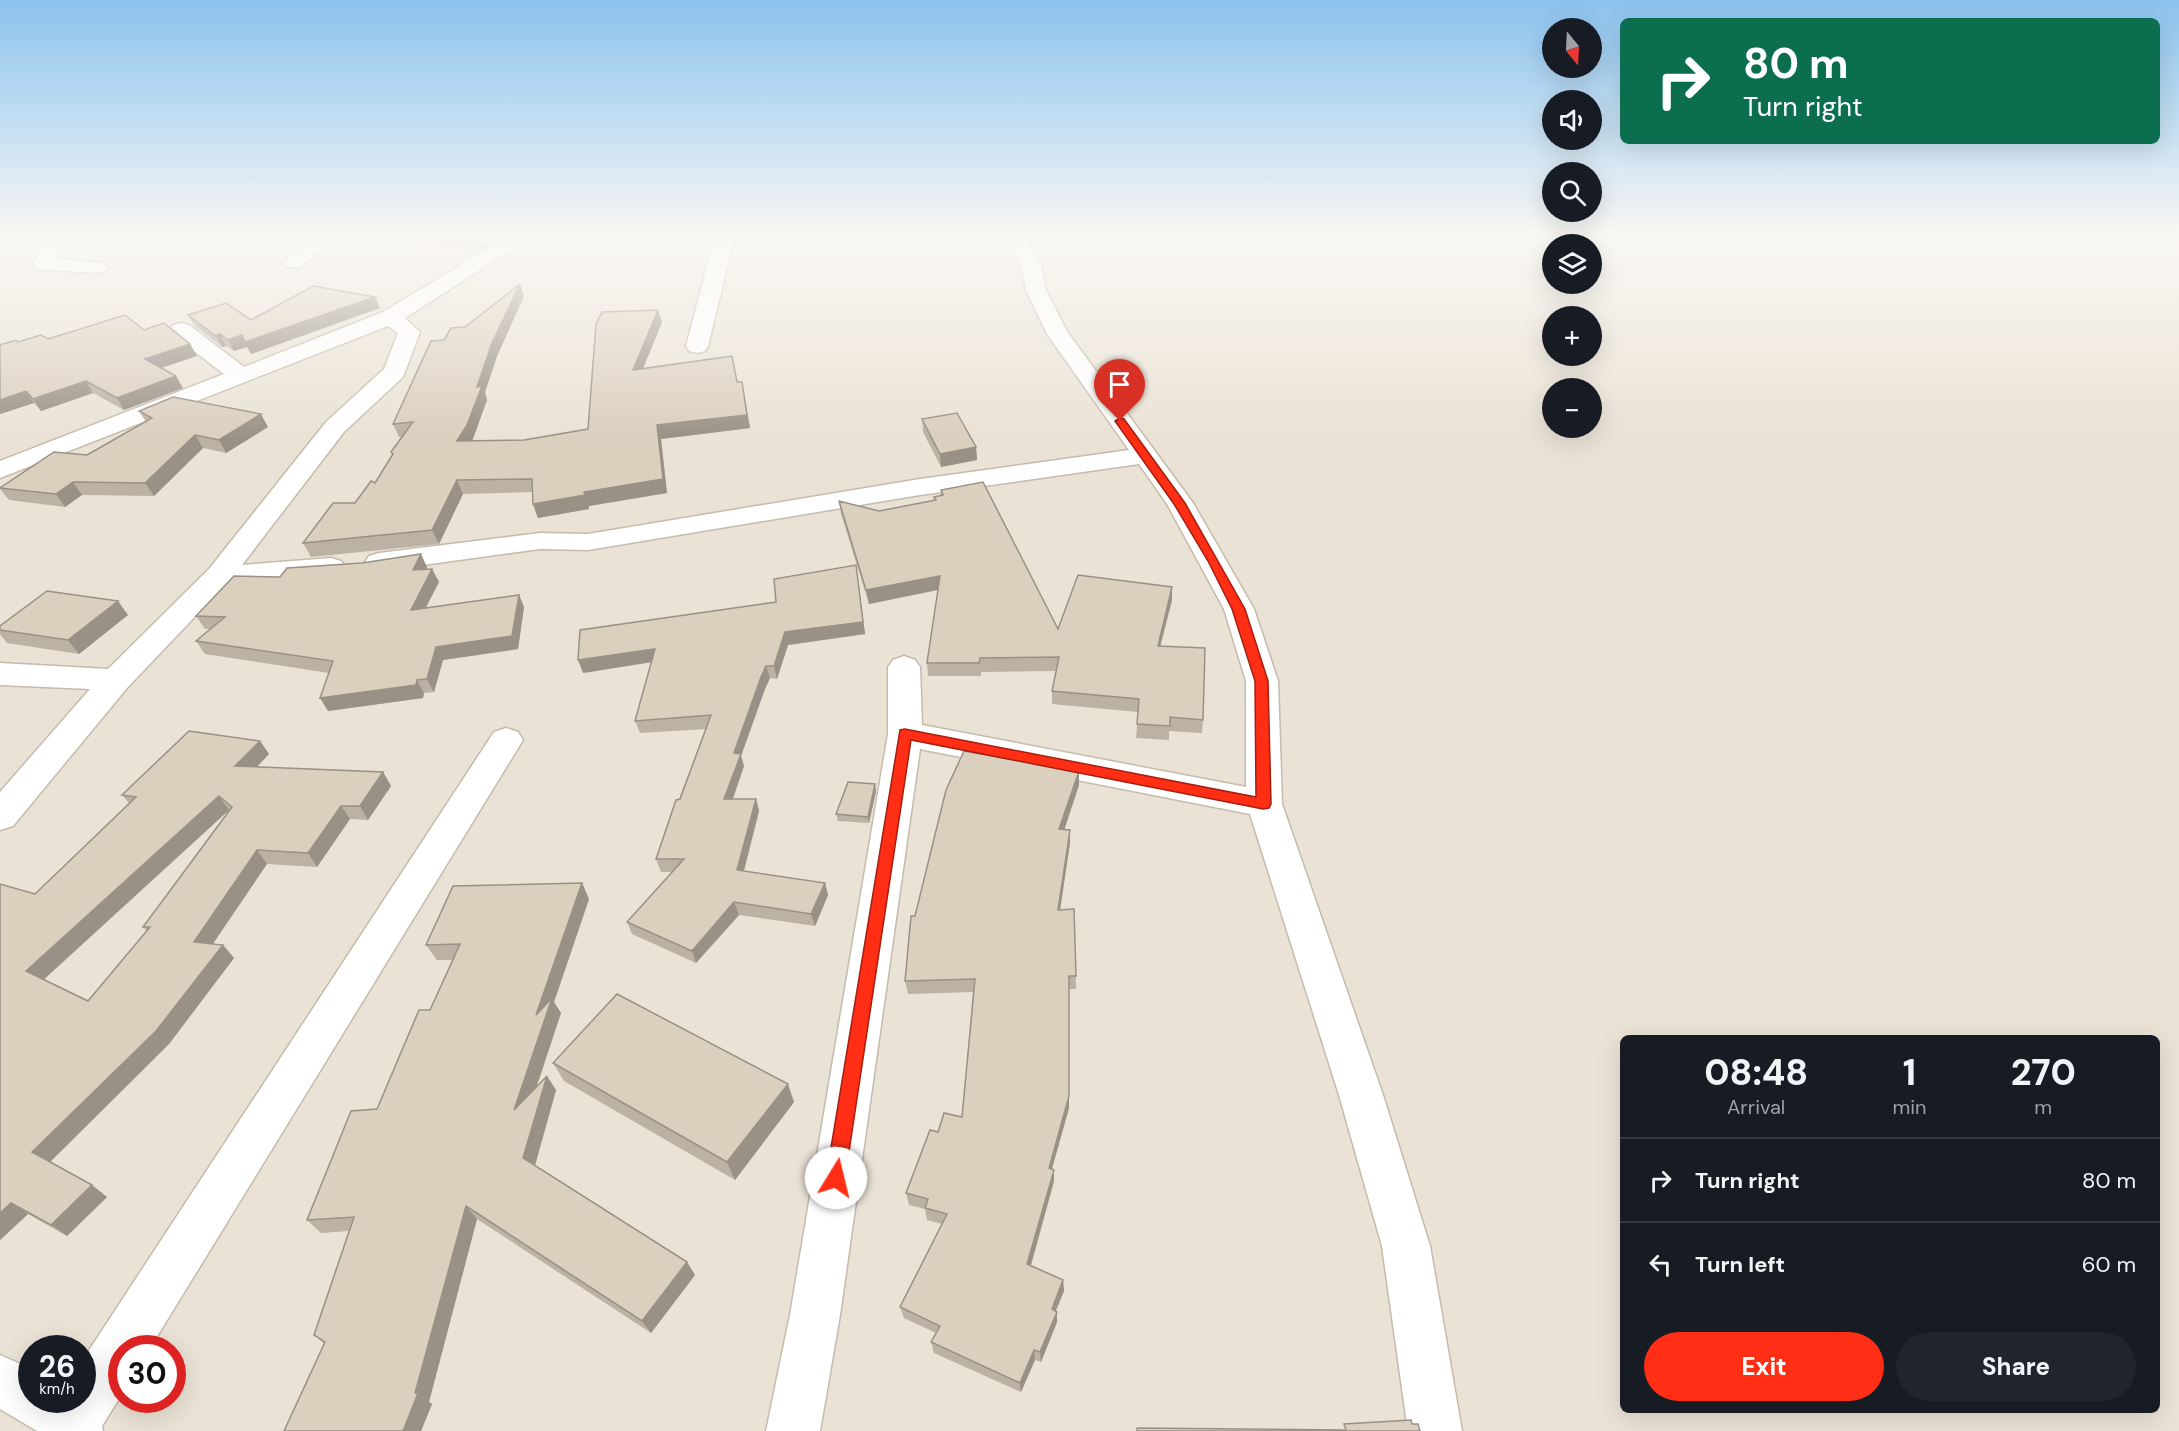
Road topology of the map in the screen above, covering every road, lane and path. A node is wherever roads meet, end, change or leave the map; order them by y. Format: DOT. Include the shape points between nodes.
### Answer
graph roads {
  1 [pos="408,306"];
  2 [pos="707,306"];
  3 [pos="1044,306"];
  4 [pos="391,316"];
  5 [pos="181,330"];
  6 [pos="697,346"];
  7 [pos="239,374"];
  8 [pos="1145,456"];
  9 [pos="0,470"];
  10 [pos="219,575"];
  11 [pos="904,667"];
  12 [pos="0,674"];
  13 [pos="116,680"];
  14 [pos="905,734"];
  15 [pos="506,740"];
  16 [pos="1263,804"];
  17 [pos="0,816"];
  18 [pos="96,1350"];
  19 [pos="0,1381"];
  20 [pos="18,1392"];
  21 [pos="793,1431"];
  22 [pos="1435,1431"];
  1 -- 4 [label="street"];
  2 -- 6 [label="street"];
  3 -- 8 [label="street" via="1058,334"];
  4 -- 7 [label="street"];
  4 -- 10 [label="street" via="409,332 394,372 335,427"];
  5 -- 7 [label="street"];
  7 -- 9 [label="street"];
  8 -- 10 [label="street" via="920,487 588,542 540,541 368,564"];
  8 -- 16 [label="street" via="1180,503 1239,609 1262,681"];
  10 -- 13 [label="street"];
  11 -- 14 [label="street"];
  12 -- 13 [label="street"];
  13 -- 17 [label="street"];
  14 -- 16 [label="street"];
  14 -- 21 [label="street" via="815,1315"];
  15 -- 18 [label="street"];
  16 -- 22 [label="street" via="1362,1095 1406,1246"];
  19 -- 20 [label="street"];
}
